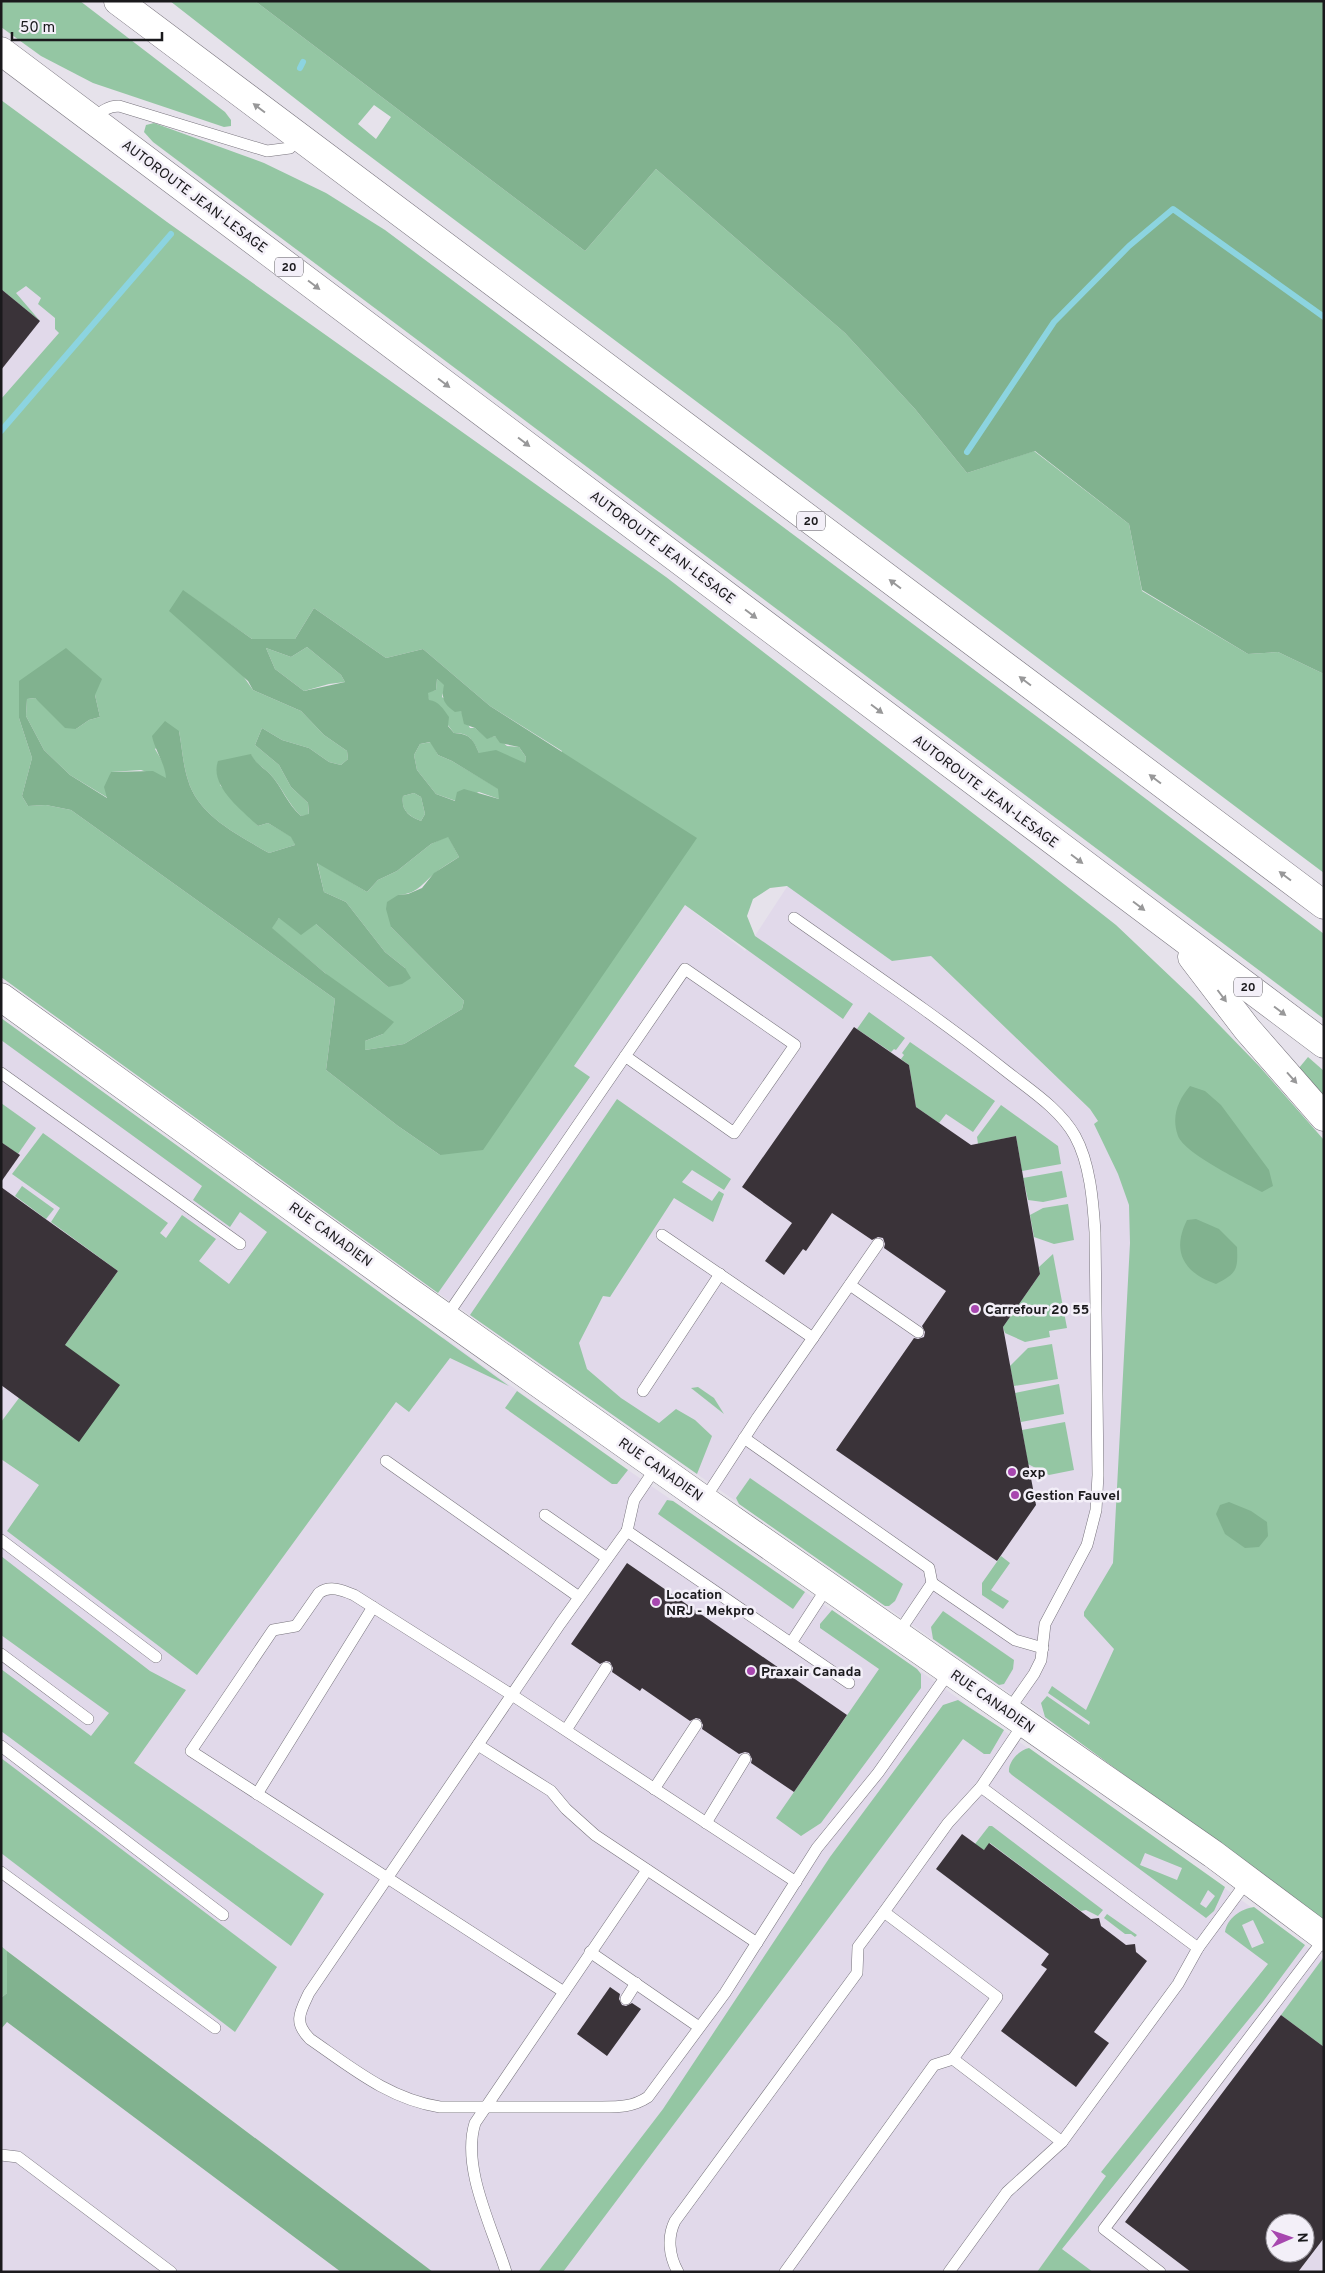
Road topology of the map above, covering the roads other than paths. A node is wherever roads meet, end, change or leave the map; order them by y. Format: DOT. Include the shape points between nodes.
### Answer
graph roads {
  1 [pos="118,1"];
  2 [pos="1,51"];
  3 [pos="1,64"];
  4 [pos="92,120"];
  5 [pos="298,137"];
  6 [pos="1324,905"];
  7 [pos="794,918"];
  8 [pos="1171,930"];
  9 [pos="1,997"];
  10 [pos="1324,1044"];
  11 [pos="625,1056"];
  12 [pos="1,1073"];
  13 [pos="1324,1117"];
  14 [pos="662,1235"];
  15 [pos="240,1244"];
  16 [pos="878,1244"];
  17 [pos="720,1274"];
  18 [pos="850,1285"];
  19 [pos="446,1317"];
  20 [pos="918,1332"];
  21 [pos="813,1338"];
  22 [pos="643,1390"];
  23 [pos="744,1438"];
  24 [pos="386,1462"];
  25 [pos="656,1466"];
  26 [pos="704,1500"];
  27 [pos="545,1515"];
  28 [pos="627,1531"];
  29 [pos="1,1540"];
  30 [pos="607,1558"];
  31 [pos="932,1583"];
  32 [pos="828,1586"];
  33 [pos="579,1597"];
  34 [pos="373,1607"];
  35 [pos="897,1634"];
  36 [pos="791,1643"];
  37 [pos="1043,1648"];
  38 [pos="1,1654"];
  39 [pos="156,1657"];
  40 [pos="606,1668"];
  41 [pos="950,1671"];
  42 [pos="849,1682"];
  43 [pos="512,1694"];
  44 [pos="1016,1717"];
  45 [pos="88,1719"];
  46 [pos="696,1725"];
  47 [pos="566,1730"];
  48 [pos="478,1745"];
  49 [pos="1,1746"];
  50 [pos="745,1758"];
  51 [pos="981,1787"];
  52 [pos="654,1789"];
  53 [pos="257,1794"];
  54 [pos="706,1823"];
  55 [pos="647,1870"];
  56 [pos="1,1872"];
  57 [pos="387,1878"];
  58 [pos="1248,1880"];
  59 [pos="796,1882"];
  60 [pos="884,1912"];
  61 [pos="224,1915"];
  62 [pos="1324,1938"];
  63 [pos="757,1942"];
  64 [pos="1198,1948"];
  65 [pos="590,1952"];
  66 [pos="636,1983"];
  67 [pos="564,1992"];
  68 [pos="626,1998"];
  69 [pos="699,2027"];
  70 [pos="215,2028"];
  71 [pos="952,2059"];
  72 [pos="484,2107"];
  73 [pos="1062,2142"];
  74 [pos="1,2155"];
  75 [pos="171,2272"];
  76 [pos="506,2272"];
  77 [pos="678,2272"];
  78 [pos="786,2272"];
  79 [pos="949,2272"];
  80 [pos="1160,2272"];
  5 -- 1 [label="main road, 20, one-way"];
  2 -- 4 [label="main road, AUTOROUTE JEAN-LESAGE / 20"];
  3 -- 4 [label="main road"];
  4 -- 5 [label="lane" via="111,106 119,106 267,151 290,148"];
  4 -- 8 [label="main road, AUTOROUTE JEAN-LESAGE / 20, one-way"];
  6 -- 5 [label="main road, 20, one-way"];
  7 -- 37 [label="lane" via="961,1036 1029,1089 1067,1124 1079,1146 1094,1224 1096,1510 1087,1544 1045,1624"];
  8 -- 10 [label="main road, AUTOROUTE JEAN-LESAGE / 20, one-way"];
  8 -- 13 [label="main road, one-way" via="1247,1029"];
  9 -- 19 [label="main road, RUE CANADIEN"];
  11 -- 11 [label="lane" via="685,969 795,1045 734,1133"];
  11 -- 19 [label="lane"];
  12 -- 15 [label="lane"];
  14 -- 17 [label="lane"];
  16 -- 18 [label="lane"];
  17 -- 21 [label="lane"];
  17 -- 22 [label="lane"];
  18 -- 20 [label="lane"];
  18 -- 21 [label="lane"];
  19 -- 25 [label="main road, RUE CANADIEN"];
  21 -- 23 [label="lane"];
  23 -- 26 [label="lane"];
  23 -- 31 [label="lane" via="929,1568"];
  24 -- 33 [label="lane"];
  25 -- 26 [label="main road, RUE CANADIEN"];
  25 -- 28 [label="lane" via="634,1500"];
  26 -- 32 [label="main road, RUE CANADIEN"];
  27 -- 30 [label="lane"];
  28 -- 30 [label="lane"];
  28 -- 36 [label="lane"];
  29 -- 39 [label="lane"];
  30 -- 33 [label="lane"];
  31 -- 35 [label="lane"];
  31 -- 37 [label="lane" via="1015,1640"];
  32 -- 35 [label="main road, RUE CANADIEN"];
  32 -- 36 [label="lane"];
  33 -- 43 [label="lane"];
  34 -- 43 [label="lane"];
  34 -- 53 [label="lane"];
  34 -- 53 [label="lane" via="342,1590 324,1589 296,1626 272,1630 191,1751"];
  35 -- 41 [label="main road, RUE CANADIEN"];
  36 -- 42 [label="lane"];
  37 -- 44 [label="lane" via="1041,1660"];
  38 -- 45 [label="lane"];
  40 -- 47 [label="lane"];
  41 -- 44 [label="main road, RUE CANADIEN"];
  41 -- 59 [label="lane" via="878,1774 818,1848"];
  43 -- 47 [label="lane"];
  43 -- 48 [label="lane"];
  44 -- 51 [label="lane"];
  44 -- 58 [label="main road, RUE CANADIEN"];
  46 -- 52 [label="lane"];
  47 -- 52 [label="lane"];
  48 -- 55 [label="lane" via="551,1791 595,1835"];
  48 -- 57 [label="lane"];
  49 -- 61 [label="lane"];
  50 -- 54 [label="lane"];
  51 -- 60 [label="lane" via="948,1823"];
  51 -- 64 [label="lane"];
  52 -- 54 [label="lane"];
  53 -- 57 [label="lane"];
  54 -- 59 [label="lane"];
  55 -- 63 [label="lane"];
  55 -- 65 [label="lane"];
  56 -- 70 [label="lane"];
  57 -- 67 [label="lane"];
  57 -- 72 [label="lane" via="309,1993 299,2021 302,2031 392,2094 440,2107"];
  58 -- 62 [label="main road, RUE CANADIEN"];
  58 -- 64 [label="lane"];
  59 -- 63 [label="lane"];
  60 -- 71 [label="lane" via="997,1997"];
  60 -- 77 [label="lane" via="858,1947 856,1973 674,2221 670,2240"];
  62 -- 80 [label="lane" via="1104,2229"];
  63 -- 69 [label="lane"];
  64 -- 73 [label="lane" via="1178,1984"];
  65 -- 66 [label="lane"];
  65 -- 67 [label="lane"];
  66 -- 68 [label="lane"];
  66 -- 69 [label="lane"];
  67 -- 72 [label="lane"];
  69 -- 72 [label="lane" via="648,2097 639,2103 602,2107"];
  71 -- 73 [label="lane"];
  71 -- 78 [label="lane" via="934,2065"];
  72 -- 76 [label="lane" via="473,2131 474,2167"];
  73 -- 79 [label="lane" via="1006,2192"];
  74 -- 75 [label="lane" via="18,2157"];
}
